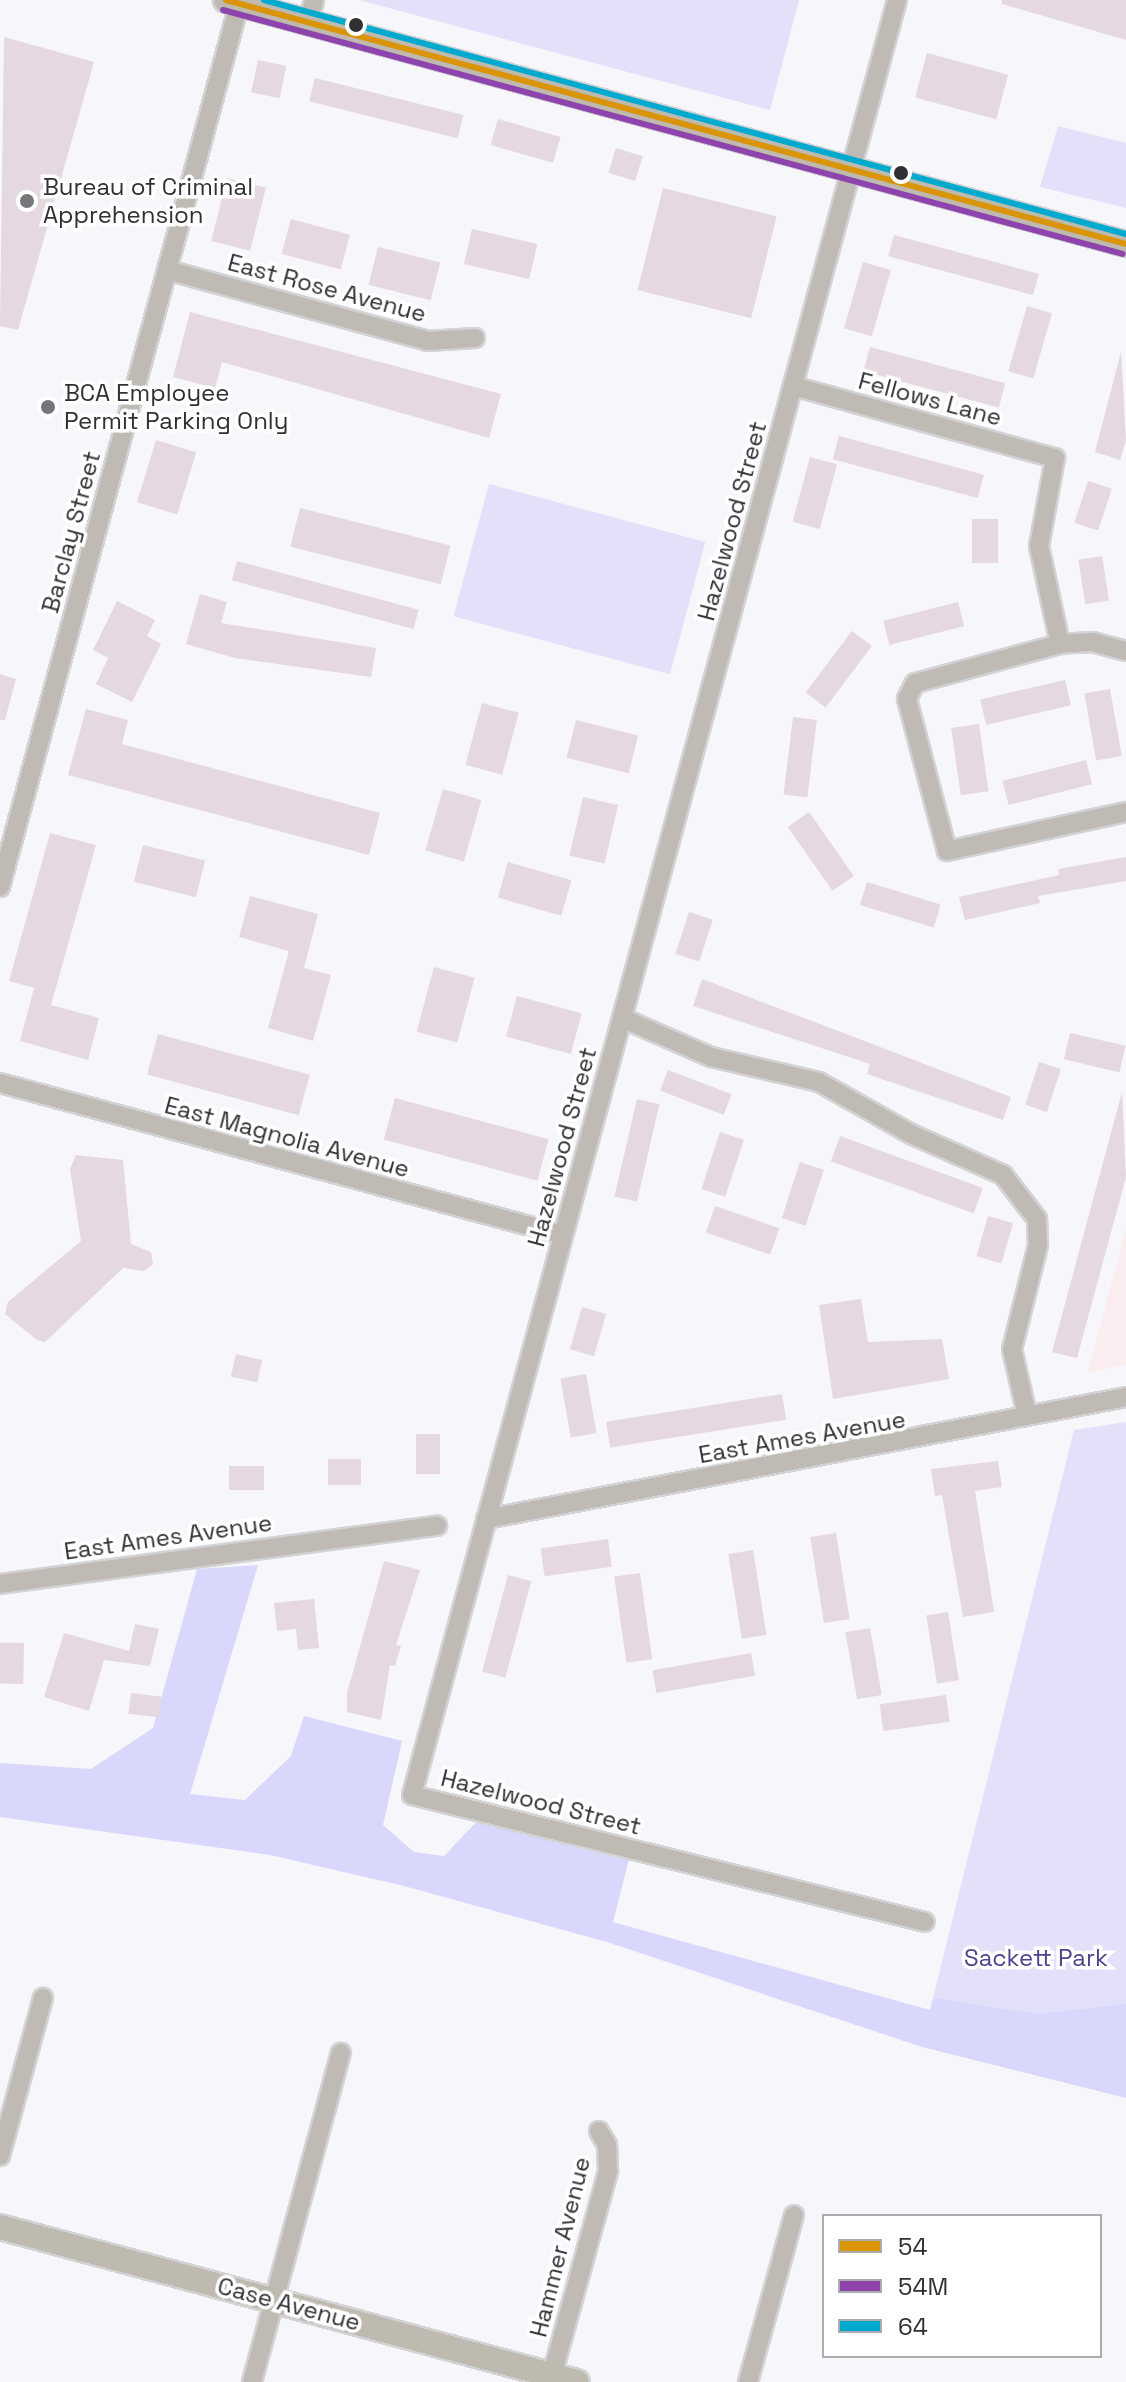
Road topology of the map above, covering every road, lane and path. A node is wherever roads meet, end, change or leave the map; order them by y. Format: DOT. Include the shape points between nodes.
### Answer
graph roads {
  1 [pos="897,0"];
  2 [pos="233,2"];
  3 [pos="311,11"];
  4 [pos="852,171"];
  5 [pos="1126,244"];
  6 [pos="167,270"];
  7 [pos="475,338"];
  8 [pos="793,386"];
  9 [pos="1060,644"];
  10 [pos="1126,651"];
  11 [pos="1126,812"];
  12 [pos="0,887"];
  13 [pos="622,1018"];
  14 [pos="0,1083"];
  15 [pos="563,1235"];
  16 [pos="1126,1397"];
  17 [pos="1027,1415"];
  18 [pos="486,1519"];
  19 [pos="437,1526"];
  20 [pos="0,1584"];
  21 [pos="925,1922"];
  22 [pos="43,1998"];
  23 [pos="341,2053"];
  24 [pos="599,2131"];
  25 [pos="0,2156"];
  26 [pos="794,2215"];
  27 [pos="0,2227"];
  28 [pos="274,2300"];
  29 [pos="552,2375"];
  30 [pos="252,2382"];
  31 [pos="577,2382"];
  32 [pos="748,2382"];
  1 -- 4 [label="street, Hazelwood Street"];
  2 -- 3 [label="main road"];
  2 -- 6 [label="street, Barclay Street"];
  3 -- 4 [label="main road"];
  4 -- 5 [label="main road"];
  4 -- 8 [label="street, Hazelwood Street"];
  6 -- 7 [label="street, East Rose Avenue" via="428,341"];
  6 -- 12 [label="street, Barclay Street"];
  8 -- 9 [label="street, Fellows Lane" via="1055,458 1039,546"];
  8 -- 13 [label="street, Hazelwood Street"];
  9 -- 10 [label="street" via="1093,642"];
  9 -- 11 [label="street" via="924,680 909,690 908,709 941,843 955,853"];
  13 -- 15 [label="street, Hazelwood Street"];
  13 -- 17 [label="street" via="711,1057 819,1082 911,1134 1003,1175 1037,1219 1038,1245 1012,1349"];
  14 -- 15 [label="street, East Magnolia Avenue"];
  15 -- 18 [label="street, Hazelwood Street"];
  16 -- 17 [label="street, East Ames Avenue"];
  17 -- 18 [label="street, East Ames Avenue"];
  18 -- 21 [label="street, Hazelwood Street" via="412,1795"];
  19 -- 20 [label="street, East Ames Avenue"];
  22 -- 25 [label="street"];
  23 -- 28 [label="street"];
  24 -- 29 [label="street, Hammer Avenue" via="607,2145 608,2171"];
  26 -- 32 [label="street"];
  27 -- 28 [label="main road, Case Avenue"];
  28 -- 29 [label="main road, Case Avenue"];
  28 -- 30 [label="street"];
  29 -- 31 [label="main road, Case Avenue"];
}
